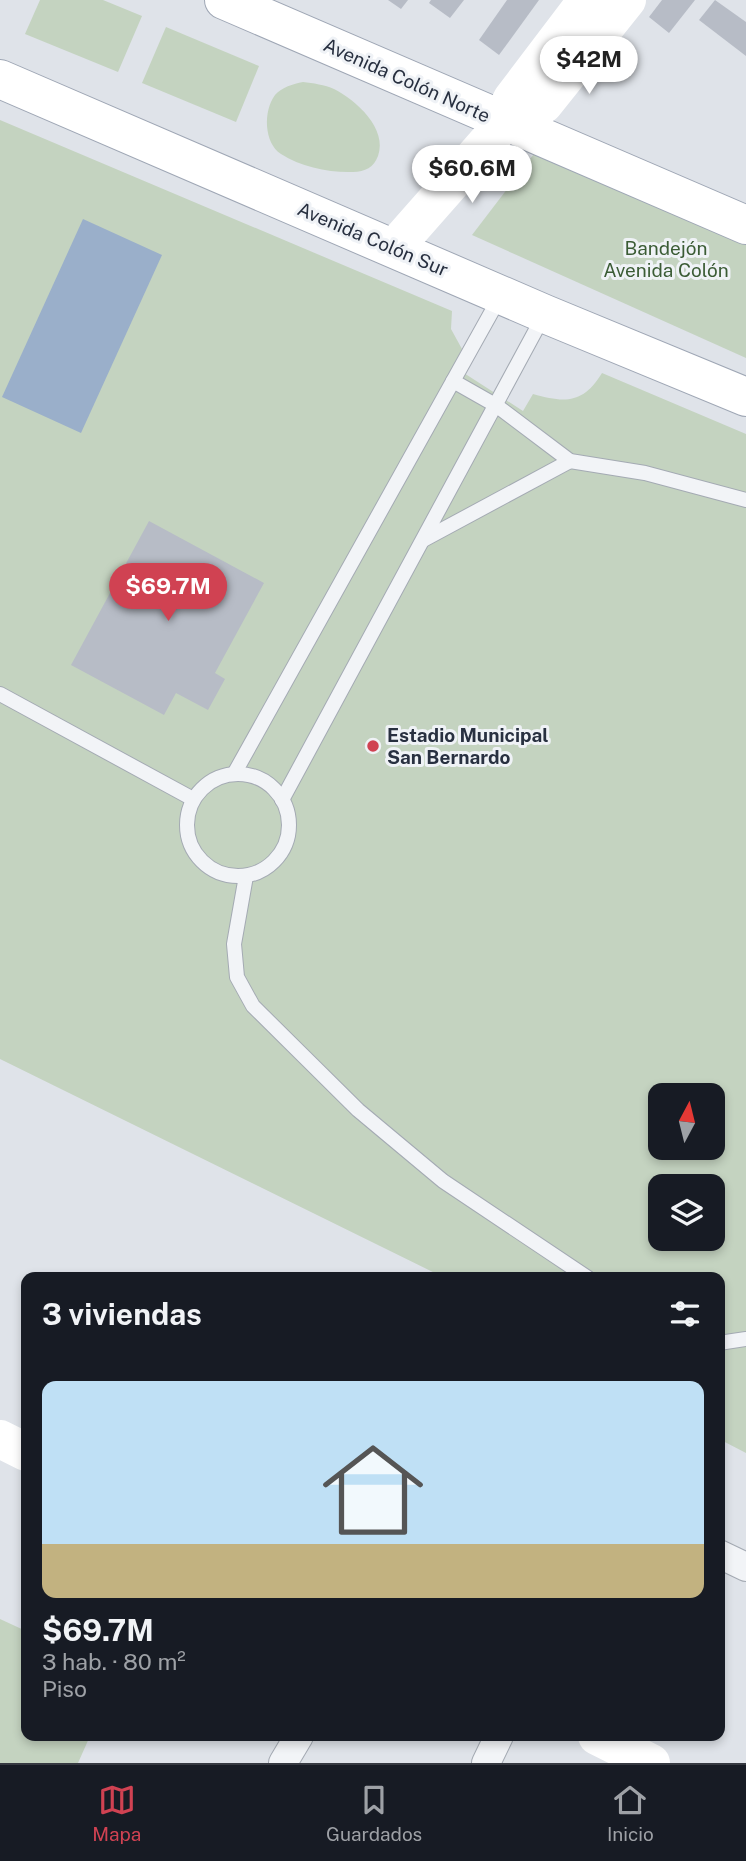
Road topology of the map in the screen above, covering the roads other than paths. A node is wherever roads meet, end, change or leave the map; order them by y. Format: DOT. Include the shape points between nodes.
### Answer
graph roads {
  1 [pos="224,0"];
  2 [pos="587,0"];
  3 [pos="627,0"];
  4 [pos="0,79"];
  5 [pos="505,122"];
  6 [pos="746,225"];
  7 [pos="394,248"];
  8 [pos="501,294"];
  9 [pos="545,314"];
  10 [pos="453,381"];
  11 [pos="746,397"];
  12 [pos="497,406"];
  13 [pos="570,461"];
  14 [pos="746,500"];
  15 [pos="424,540"];
  16 [pos="0,694"];
  17 [pos="234,775"];
  18 [pos="193,799"];
  19 [pos="282,800"];
  20 [pos="246,876"];
  21 [pos="579,1272"];
  22 [pos="746,1339"];
  23 [pos="725,1341"];
  24 [pos="0,1439"];
  25 [pos="21,1450"];
  26 [pos="725,1557"];
  27 [pos="746,1567"];
  28 [pos="296,1741"];
  29 [pos="496,1741"];
  30 [pos="607,1741"];
  31 [pos="283,1763"];
  32 [pos="485,1763"];
  33 [pos="651,1763"];
  1 -- 5 [label="main road, Avenida Colón Norte"];
  2 -- 5 [label="main road" via="512,99"];
  3 -- 5 [label="main road" via="544,104 522,119"];
  4 -- 7 [label="main road, Avenida Colón Sur"];
  5 -- 6 [label="main road, Avenida Colón Norte"];
  5 -- 7 [label="main road"];
  7 -- 8 [label="main road, Avenida Colón Sur"];
  8 -- 9 [label="main road, Avenida Colón Sur"];
  8 -- 10 [label="lane"];
  9 -- 11 [label="main road, Avenida Colón Sur"];
  9 -- 12 [label="lane"];
  10 -- 12 [label="lane"];
  10 -- 17 [label="lane"];
  12 -- 13 [label="lane"];
  12 -- 15 [label="lane"];
  13 -- 14 [label="lane" via="645,472"];
  13 -- 15 [label="lane"];
  15 -- 19 [label="lane"];
  16 -- 18 [label="lane"];
  17 -- 18 [label="lane" via="204,786"];
  17 -- 19 [label="lane" via="262,780"];
  18 -- 20 [label="lane" via="187,831 191,847 214,871"];
  19 -- 20 [label="lane" via="289,831 284,847 262,871"];
  20 -- 21 [label="lane" via="234,944 237,977 253,1006 358,1110 443,1181"];
  22 -- 23 [label="lane"];
  24 -- 25 [label="main road"];
  26 -- 27 [label="street"];
  28 -- 31 [label="street"];
  29 -- 32 [label="street"];
  30 -- 33 [label="main road"];
}
